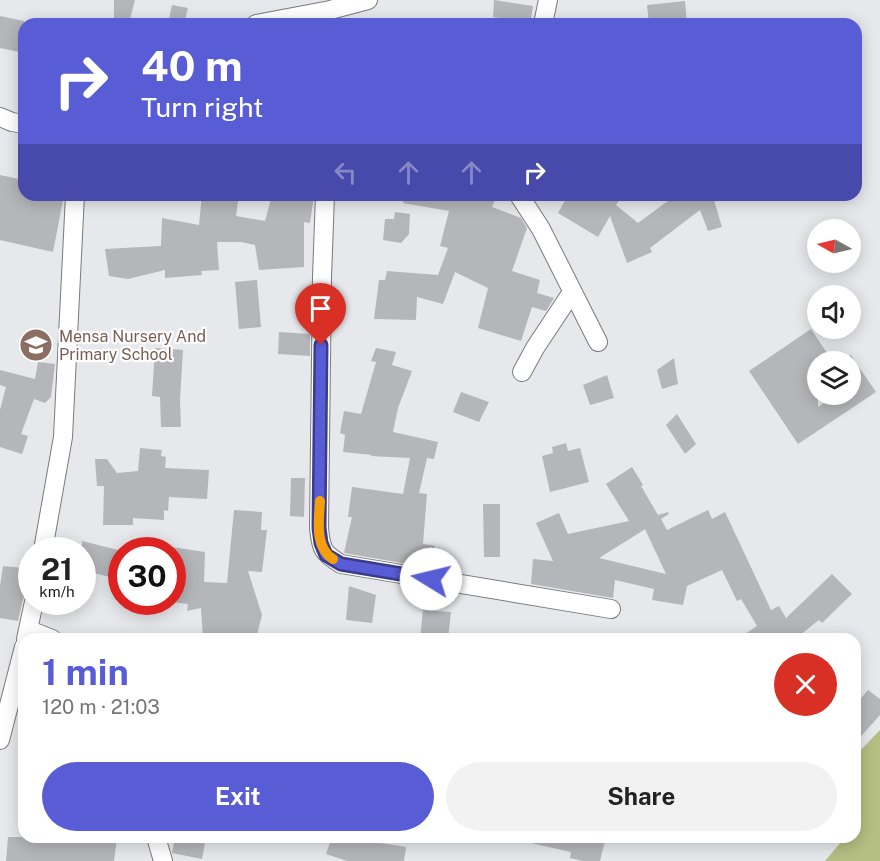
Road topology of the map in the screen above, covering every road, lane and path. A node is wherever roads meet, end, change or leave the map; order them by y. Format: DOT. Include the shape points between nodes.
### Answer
graph roads {
  1 [pos="368,0"];
  2 [pos="548,0"];
  3 [pos="330,17"];
  4 [pos="544,18"];
  5 [pos="0,117"];
  6 [pos="18,123"];
  7 [pos="75,201"];
  8 [pos="325,201"];
  9 [pos="523,201"];
  10 [pos="572,292"];
  11 [pos="598,342"];
  12 [pos="522,372"];
  13 [pos="45,537"];
  14 [pos="611,609"];
  15 [pos="32,615"];
  16 [pos="28,633"];
  17 [pos="18,670"];
  18 [pos="0,740"];
  19 [pos="158,843"];
  20 [pos="163,861"];
  1 -- 3 [label="street"];
  2 -- 4 [label="street"];
  5 -- 6 [label="street"];
  7 -- 13 [label="street" via="63,437"];
  8 -- 14 [label="street" via="319,528 326,555 341,564"];
  9 -- 10 [label="street"];
  10 -- 11 [label="street"];
  10 -- 12 [label="street"];
  15 -- 16 [label="street"];
  17 -- 18 [label="street"];
  19 -- 20 [label="street"];
}
